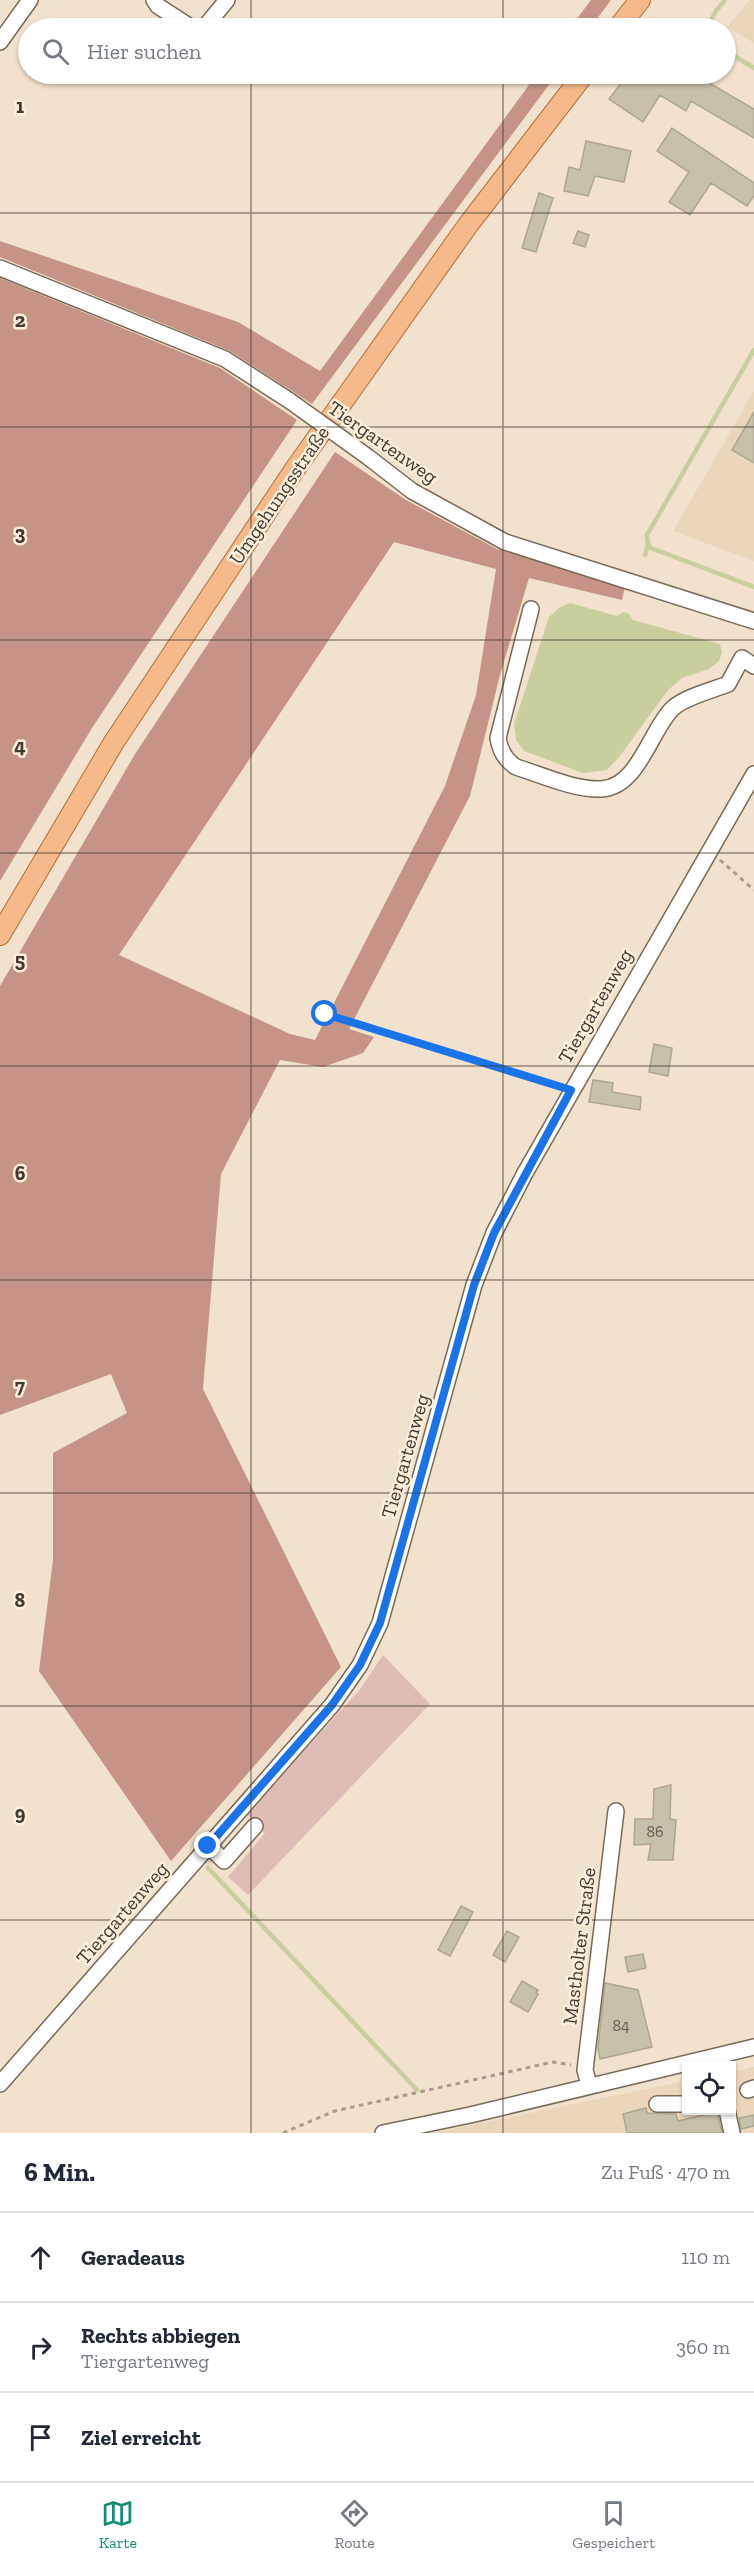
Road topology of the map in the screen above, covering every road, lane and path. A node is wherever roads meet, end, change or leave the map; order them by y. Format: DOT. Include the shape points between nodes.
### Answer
graph roads {
  1 [pos="30,0"];
  2 [pos="154,0"];
  3 [pos="226,0"];
  4 [pos="640,0"];
  5 [pos="177,18"];
  6 [pos="212,18"];
  7 [pos="626,18"];
  8 [pos="0,42"];
  9 [pos="576,84"];
  10 [pos="0,268"];
  11 [pos="531,609"];
  12 [pos="754,621"];
  13 [pos="754,666"];
  14 [pos="754,774"];
  15 [pos="709,851"];
  16 [pos="754,890"];
  17 [pos="0,935"];
  18 [pos="325,1014"];
  19 [pos="571,1090"];
  20 [pos="616,1811"];
  21 [pos="255,1826"];
  22 [pos="208,1846"];
  23 [pos="754,2047"];
  24 [pos="587,2077"];
  25 [pos="0,2084"];
  26 [pos="657,2104"];
  27 [pos="682,2104"];
  28 [pos="728,2115"];
  29 [pos="283,2133"];
  30 [pos="383,2133"];
  31 [pos="732,2133"];
  1 -- 8 [label="street"];
  2 -- 5 [label="street"];
  3 -- 6 [label="street"];
  4 -- 7 [label="main road"];
  9 -- 17 [label="main road, Umgehungsstraße" via="468,225 295,469 114,742"];
  10 -- 12 [label="street, Tiergartenweg, bridge" via="225,359 290,401 412,491 505,542"];
  11 -- 13 [label="street" via="498,738 499,747 516,767 581,787 602,789 619,784 673,708 728,684 742,658"];
  14 -- 15 [label="street, Tiergartenweg"];
  15 -- 16 [label="path"];
  15 -- 19 [label="street, Tiergartenweg"];
  18 -- 19 [label="path"];
  19 -- 22 [label="street, Tiergartenweg" via="494,1233 474,1285 380,1623 360,1665 332,1705"];
  20 -- 24 [label="street, Mastholter Straße"];
  21 -- 22 [label="street" via="224,1861"];
  22 -- 25 [label="street, Tiergartenweg"];
  23 -- 24 [label="street"];
  24 -- 29 [label="path" via="553,2062 335,2111"];
  24 -- 30 [label="street" via="470,2115"];
  26 -- 27 [label="street"];
  28 -- 31 [label="street"];
}
